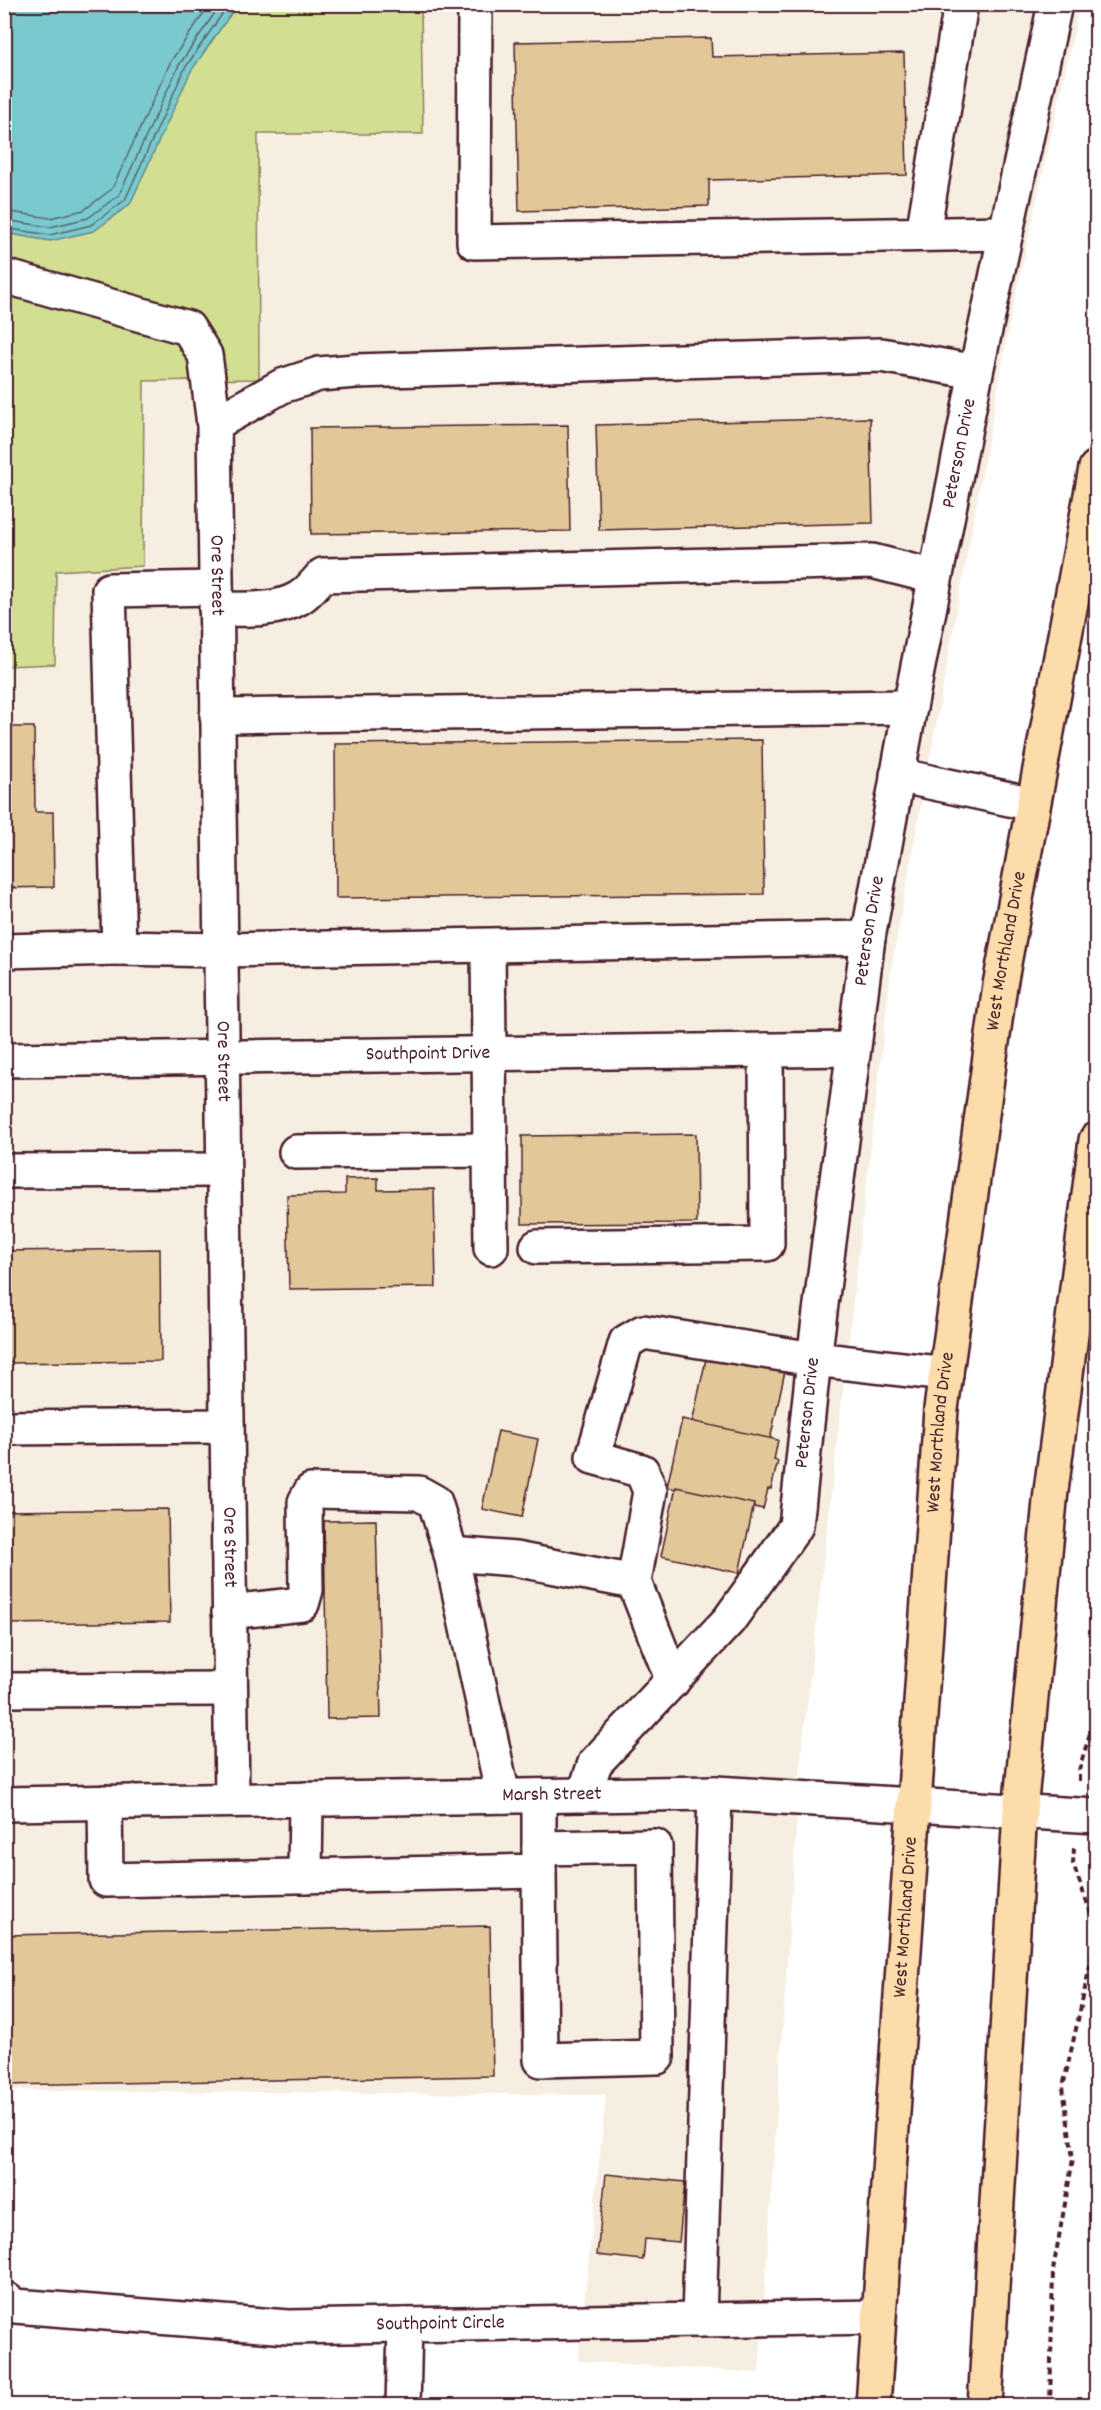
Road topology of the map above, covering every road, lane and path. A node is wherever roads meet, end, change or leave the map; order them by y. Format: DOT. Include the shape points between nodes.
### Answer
graph roads {
  1 [pos="475,4"];
  2 [pos="961,4"];
  3 [pos="1055,4"];
  4 [pos="1006,233"];
  5 [pos="923,234"];
  6 [pos="4,276"];
  7 [pos="976,372"];
  8 [pos="214,424"];
  9 [pos="1096,468"];
  10 [pos="935,577"];
  11 [pos="216,599"];
  12 [pos="910,707"];
  13 [pos="217,716"];
  14 [pos="897,775"];
  15 [pos="1033,804"];
  16 [pos="868,938"];
  17 [pos="488,946"];
  18 [pos="119,948"];
  19 [pos="220,950"];
  20 [pos="4,951"];
  21 [pos="853,1049"];
  22 [pos="766,1050"];
  23 [pos="489,1054"];
  24 [pos="221,1057"];
  25 [pos="4,1060"];
  26 [pos="1096,1140"];
  27 [pos="490,1150"];
  28 [pos="296,1152"];
  29 [pos="223,1170"];
  30 [pos="4,1171"];
  31 [pos="537,1247"];
  32 [pos="491,1248"];
  33 [pos="814,1359"];
  34 [pos="946,1374"];
  35 [pos="226,1426"];
  36 [pos="4,1428"];
  37 [pos="451,1554"];
  38 [pos="634,1582"];
  39 [pos="229,1612"];
  40 [pos="673,1681"];
  41 [pos="230,1689"];
  42 [pos="4,1690"];
  43 [pos="715,1793"];
  44 [pos="584,1795"];
  45 [pos="503,1796"];
  46 [pos="539,1796"];
  47 [pos="306,1799"];
  48 [pos="232,1800"];
  49 [pos="105,1802"];
  50 [pos="4,1804"];
  51 [pos="914,1804"];
  52 [pos="1020,1811"];
  53 [pos="1096,1816"];
  54 [pos="539,1859"];
  55 [pos="305,1876"];
  56 [pos="1096,1939"];
  57 [pos="4,2298"];
  58 [pos="878,2317"];
  59 [pos="699,2320"];
  60 [pos="405,2325"];
  61 [pos="403,2406"];
  62 [pos="873,2406"];
  63 [pos="985,2406"];
  64 [pos="1050,2406"];
  1 -- 5 [label="street" via="474,242"];
  2 -- 5 [label="street"];
  3 -- 4 [label="street, Peterson Drive"];
  4 -- 5 [label="street"];
  4 -- 7 [label="street, Peterson Drive"];
  6 -- 8 [label="street, Ore Street" via="189,328 206,355"];
  7 -- 8 [label="street" via="881,355 356,371 319,374 282,386"];
  7 -- 10 [label="street, Peterson Drive"];
  8 -- 11 [label="street, Ore Street"];
  9 -- 15 [label="highway, West Morthland Drive"];
  10 -- 11 [label="street" via="872,561 323,575 300,598 283,604 259,609"];
  10 -- 12 [label="street, Peterson Drive"];
  11 -- 13 [label="street, Ore Street"];
  11 -- 18 [label="street" via="110,590"];
  12 -- 13 [label="street"];
  12 -- 14 [label="street, Peterson Drive"];
  13 -- 19 [label="street, Ore Street"];
  14 -- 15 [label="street"];
  14 -- 16 [label="street, Peterson Drive"];
  15 -- 34 [label="highway, West Morthland Drive" via="1000,985"];
  16 -- 17 [label="street"];
  16 -- 21 [label="street, Peterson Drive"];
  17 -- 19 [label="street"];
  17 -- 23 [label="street"];
  18 -- 19 [label="street"];
  18 -- 20 [label="street"];
  19 -- 24 [label="street, Ore Street"];
  21 -- 22 [label="street, Southpoint Drive"];
  21 -- 33 [label="street, Peterson Drive"];
  22 -- 23 [label="street, Southpoint Drive"];
  22 -- 31 [label="street" via="767,1244"];
  23 -- 24 [label="street, Southpoint Drive"];
  23 -- 27 [label="street"];
  24 -- 25 [label="street, Southpoint Drive"];
  24 -- 29 [label="street, Ore Street"];
  26 -- 52 [label="highway" via="1051,1491"];
  27 -- 28 [label="street"];
  27 -- 32 [label="street"];
  29 -- 30 [label="street"];
  29 -- 35 [label="street, Ore Street"];
  33 -- 34 [label="street"];
  33 -- 38 [label="street" via="644,1332 626,1342 593,1457 642,1471 650,1491"];
  33 -- 40 [label="street, Peterson Drive" via="796,1526 729,1620"];
  34 -- 51 [label="highway, West Morthland Drive"];
  35 -- 36 [label="street"];
  35 -- 39 [label="street, Ore Street"];
  37 -- 38 [label="street" via="515,1559"];
  37 -- 39 [label="street" via="435,1502 419,1493 311,1491 305,1502 306,1590 302,1604"];
  37 -- 45 [label="street"];
  38 -- 40 [label="street"];
  39 -- 41 [label="street, Ore Street"];
  40 -- 44 [label="street, Peterson Drive" via="595,1763"];
  41 -- 42 [label="street"];
  41 -- 48 [label="street, Ore Street"];
  43 -- 44 [label="street, Marsh Street"];
  43 -- 51 [label="street, Marsh Street"];
  43 -- 59 [label="street"];
  44 -- 46 [label="street, Marsh Street"];
  45 -- 46 [label="street, Marsh Street"];
  45 -- 47 [label="street, Marsh Street"];
  46 -- 54 [label="street"];
  47 -- 48 [label="street, Marsh Street"];
  47 -- 55 [label="street"];
  48 -- 49 [label="street, Marsh Street"];
  49 -- 50 [label="street, Marsh Street"];
  49 -- 55 [label="street" via="106,1880"];
  51 -- 52 [label="street, Marsh Street"];
  51 -- 58 [label="highway, West Morthland Drive"];
  52 -- 53 [label="street, Marsh Street"];
  52 -- 63 [label="highway"];
  54 -- 54 [label="street" via="541,2060 657,2057 656,1846"];
  54 -- 55 [label="street"];
  56 -- 64 [label="path" via="1063,2087 1073,2159 1053,2270"];
  57 -- 60 [label="street, Southpoint Circle" via="15,2306 288,2327"];
  58 -- 59 [label="street, Southpoint Circle"];
  58 -- 62 [label="highway, West Morthland Drive"];
  59 -- 60 [label="street, Southpoint Circle"];
  60 -- 61 [label="street"];
}
